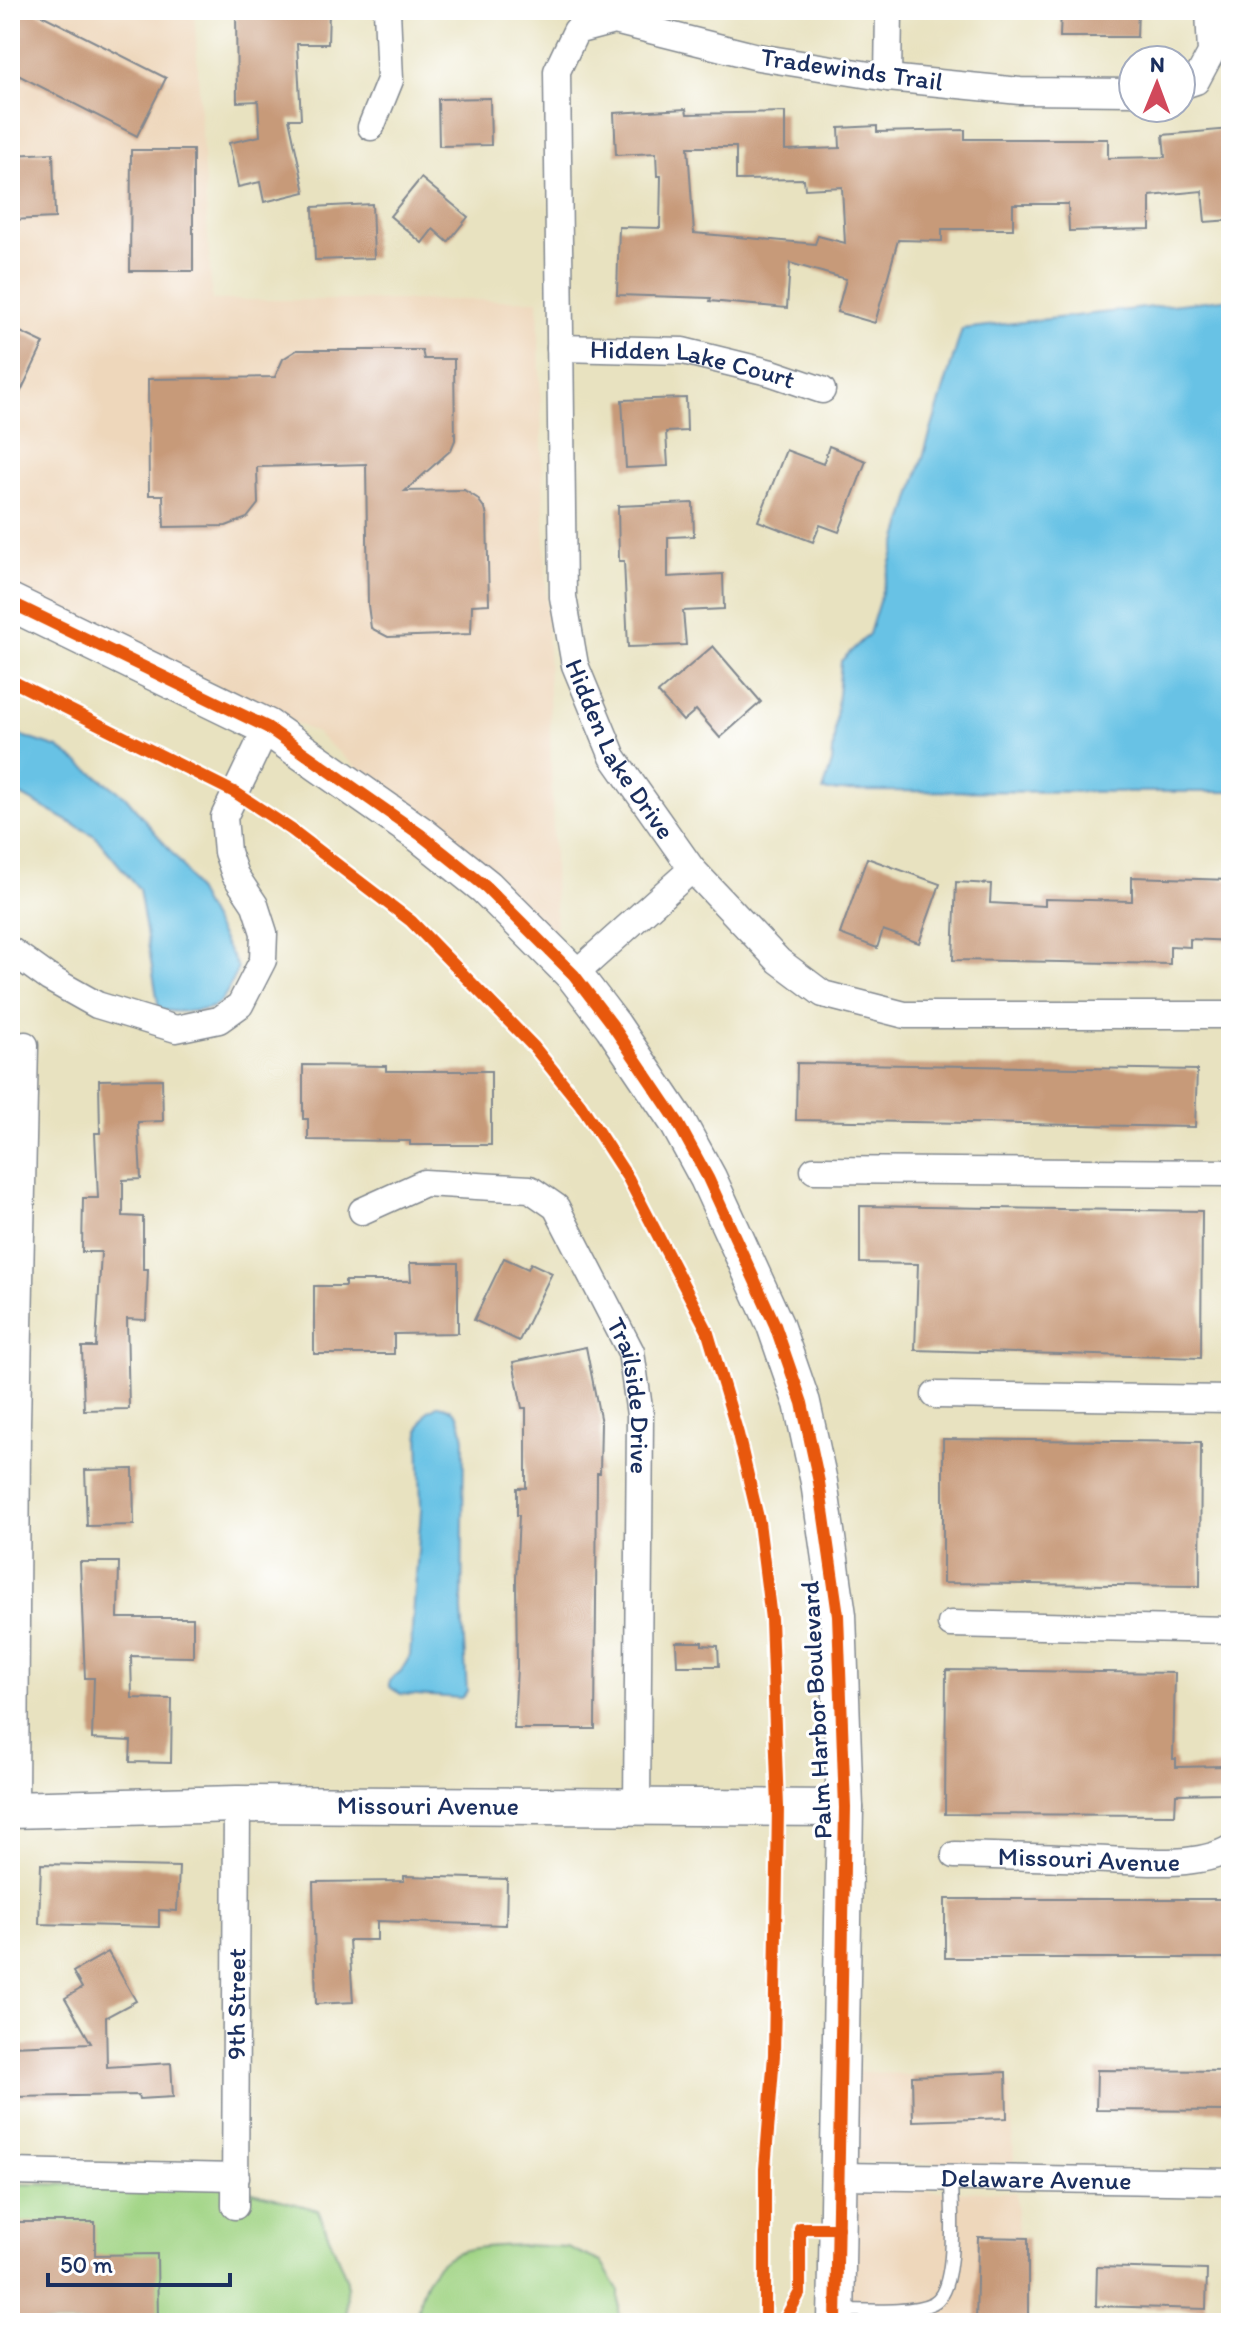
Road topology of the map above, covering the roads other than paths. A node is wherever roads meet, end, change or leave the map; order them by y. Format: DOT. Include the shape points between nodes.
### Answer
graph roads {
  1 [pos="387,10"];
  2 [pos="889,10"];
  3 [pos="1209,10"];
  4 [pos="576,31"];
  5 [pos="888,78"];
  6 [pos="1197,79"];
  7 [pos="1117,92"];
  8 [pos="371,127"];
  9 [pos="560,348"];
  10 [pos="822,390"];
  11 [pos="10,602"];
  12 [pos="267,727"];
  13 [pos="692,869"];
  14 [pos="10,950"];
  15 [pos="574,975"];
  16 [pos="1231,1015"];
  17 [pos="25,1045"];
  18 [pos="814,1170"];
  19 [pos="1231,1173"];
  20 [pos="362,1211"];
  21 [pos="935,1395"];
  22 [pos="1231,1399"];
  23 [pos="951,1624"];
  24 [pos="1231,1630"];
  25 [pos="237,1804"];
  26 [pos="637,1806"];
  27 [pos="845,1808"];
  28 [pos="13,1810"];
  29 [pos="1226,1851"];
  30 [pos="955,1855"];
  31 [pos="10,2172"];
  32 [pos="840,2176"];
  33 [pos="236,2177"];
  34 [pos="951,2178"];
  35 [pos="1231,2182"];
  36 [pos="235,2206"];
  37 [pos="836,2316"];
  1 -- 8 [label="street" via="390,80"];
  2 -- 5 [label="street"];
  3 -- 6 [label="street" via="1211,53"];
  4 -- 5 [label="street, Tradewinds Trail" via="614,21 758,57"];
  4 -- 9 [label="street, Hidden Lake Drive" via="557,71"];
  5 -- 7 [label="street, Tradewinds Trail" via="1020,91"];
  9 -- 10 [label="street, Hidden Lake Court" via="683,351"];
  9 -- 13 [label="street, Hidden Lake Drive" via="563,597 575,665 613,757"];
  11 -- 12 [label="main road, Palm Harbor Boulevard"];
  12 -- 14 [label="street" via="224,817 227,852 264,933 263,960 240,1005 219,1020 176,1029 97,1005"];
  12 -- 15 [label="main road, Palm Harbor Boulevard" via="486,887"];
  13 -- 15 [label="street"];
  13 -- 16 [label="street, Hidden Lake Drive" via="779,961 823,994 905,1015"];
  15 -- 27 [label="main road, Palm Harbor Boulevard" via="677,1121 708,1178 775,1325 802,1403 838,1615"];
  17 -- 28 [label="street"];
  18 -- 19 [label="street"];
  20 -- 26 [label="street, Trailside Drive" via="424,1183 530,1189 556,1207 631,1352 640,1415"];
  21 -- 22 [label="street"];
  23 -- 24 [label="street"];
  25 -- 26 [label="main road, Missouri Avenue"];
  25 -- 28 [label="main road, Missouri Avenue"];
  25 -- 33 [label="street, 9th Street"];
  26 -- 27 [label="main road, Missouri Avenue"];
  27 -- 32 [label="main road, Palm Harbor Boulevard"];
  29 -- 30 [label="street, Missouri Avenue" via="1164,1861"];
  31 -- 33 [label="street"];
  32 -- 34 [label="street, Delaware Avenue"];
  32 -- 37 [label="main road, Palm Harbor Boulevard"];
  33 -- 36 [label="street, 9th Street"];
  34 -- 35 [label="street, Delaware Avenue"];
  34 -- 37 [label="lane" via="951,2248 943,2293 934,2303"];
}
